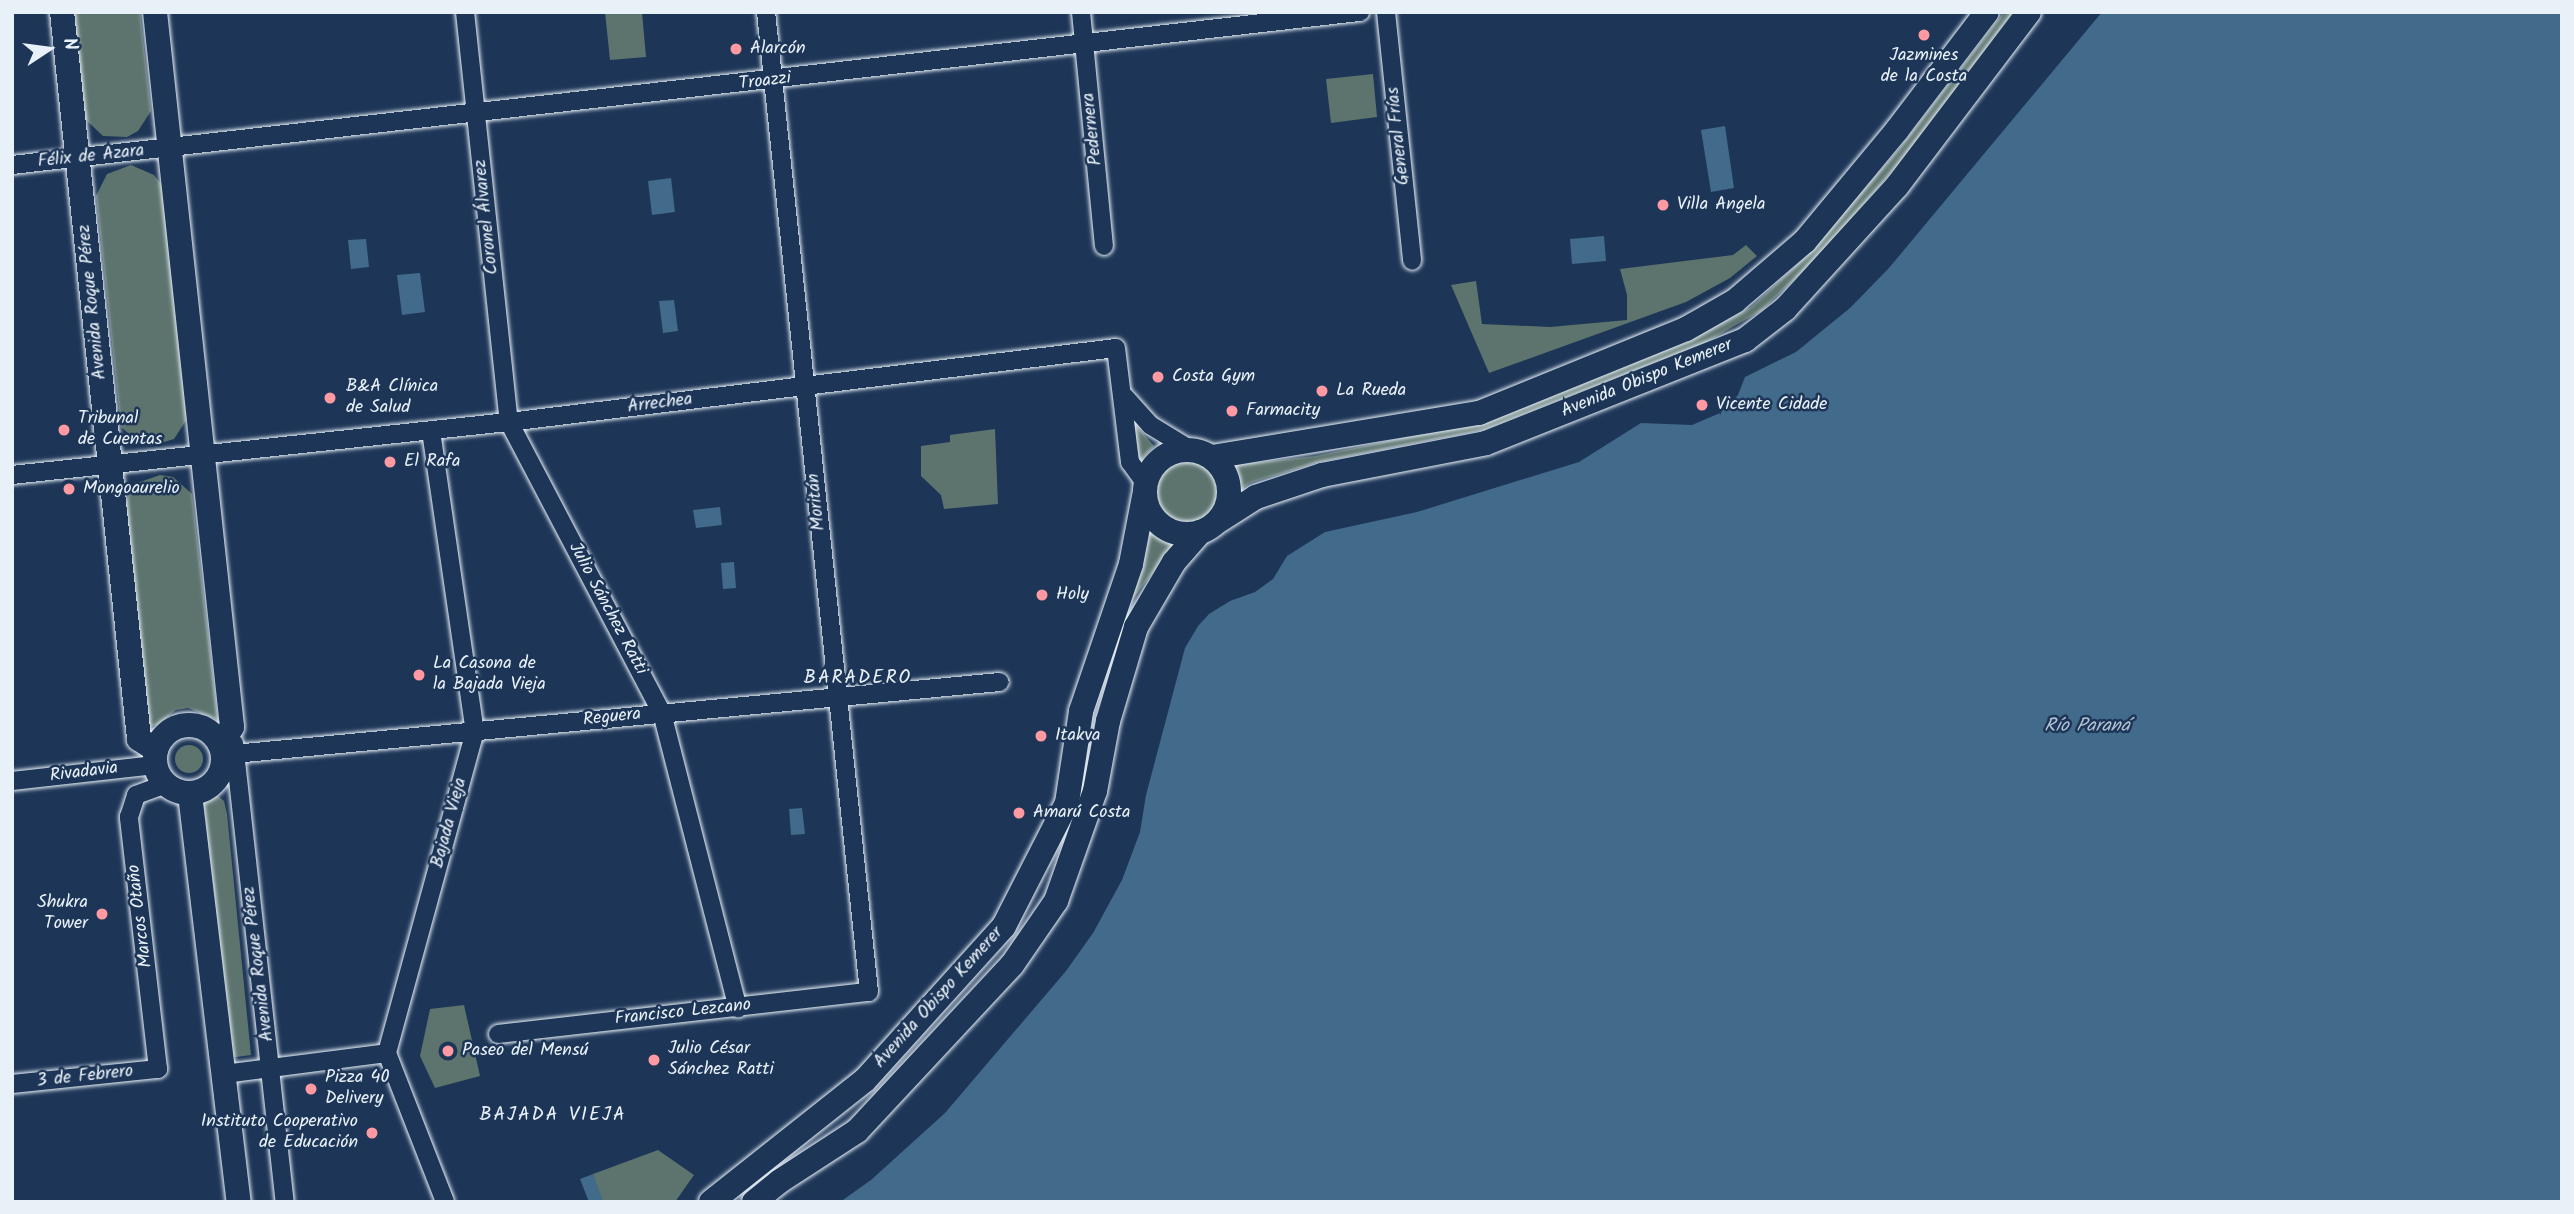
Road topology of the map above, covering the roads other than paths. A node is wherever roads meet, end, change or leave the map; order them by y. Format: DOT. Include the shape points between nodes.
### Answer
graph roads {
  1 [pos="62,12"];
  2 [pos="155,12"];
  3 [pos="465,12"];
  4 [pos="766,12"];
  5 [pos="1081,12"];
  6 [pos="1360,12"];
  7 [pos="1386,12"];
  8 [pos="1987,12"];
  9 [pos="2029,12"];
  10 [pos="1084,42"];
  11 [pos="774,81"];
  12 [pos="476,115"];
  13 [pos="170,149"];
  14 [pos="78,159"];
  15 [pos="12,165"];
  16 [pos="1104,246"];
  17 [pos="1412,261"];
  18 [pos="805,386"];
  19 [pos="1125,397"];
  20 [pos="509,422"];
  21 [pos="430,430"];
  22 [pos="1201,453"];
  23 [pos="203,457"];
  24 [pos="111,465"];
  25 [pos="12,475"];
  26 [pos="1145,487"];
  27 [pos="1209,527"];
  28 [pos="1000,682"];
  29 [pos="837,697"];
  30 [pos="662,713"];
  31 [pos="475,731"];
  32 [pos="227,745"];
  33 [pos="159,766"];
  34 [pos="118,769"];
  35 [pos="12,781"];
  36 [pos="190,793"];
  37 [pos="136,796"];
  38 [pos="869,992"];
  39 [pos="738,1008"];
  40 [pos="498,1034"];
  41 [pos="387,1053"];
  42 [pos="271,1067"];
  43 [pos="158,1069"];
  44 [pos="224,1074"];
  45 [pos="12,1084"];
  46 [pos="239,1202"];
  47 [pos="285,1202"];
  48 [pos="445,1202"];
  49 [pos="711,1202"];
  50 [pos="754,1202"];
  1 -- 14 [label="main road, Avenida Roque Pérez"];
  2 -- 13 [label="main road, Avenida Roque Pérez"];
  3 -- 12 [label="street, Coronel Álvarez"];
  4 -- 11 [label="street, Moritán"];
  5 -- 10 [label="street, Pedernera"];
  6 -- 10 [label="street, Troazzi"];
  7 -- 17 [label="street, General Frías"];
  8 -- 22 [label="main road, Avenida Obispo Kemerer" via="1805,242 1734,301 1686,329 1479,413"];
  9 -- 27 [label="main road, Avenida Obispo Kemerer" via="1897,186 1785,309 1745,340 1486,443 1322,475 1256,497"];
  10 -- 11 [label="street, Troazzi"];
  10 -- 16 [label="street, Pedernera"];
  11 -- 12 [label="street, Troazzi"];
  11 -- 18 [label="street, Moritán"];
  12 -- 13 [label="street, Troazzi"];
  12 -- 20 [label="street, Coronel Álvarez"];
  13 -- 14 [label="street, Félix de Azara"];
  13 -- 23 [label="main road, Avenida Roque Pérez"];
  14 -- 15 [label="street, Félix de Azara"];
  14 -- 24 [label="main road, Avenida Roque Pérez"];
  18 -- 19 [label="street, Arrechea" via="1116,348"];
  18 -- 20 [label="street, Arrechea"];
  18 -- 29 [label="street, Moritán"];
  19 -- 22 [label="street" via="1150,425"];
  19 -- 26 [label="street" via="1130,462"];
  20 -- 21 [label="street, Arrechea"];
  20 -- 30 [label="street, Julio Sánchez Ratti"];
  21 -- 23 [label="street, Arrechea"];
  21 -- 31 [label="street, Bajada Vieja"];
  22 -- 26 [label="main road, Avenida Obispo Kemerer" via="1167,454 1157,462"];
  22 -- 27 [label="main road, Avenida Obispo Kemerer" via="1222,468 1229,488 1226,510"];
  23 -- 24 [label="street, Arrechea"];
  23 -- 32 [label="main road, Avenida Roque Pérez"];
  24 -- 25 [label="street, Arrechea"];
  24 -- 33 [label="main road, Avenida Roque Pérez" via="139,739"];
  26 -- 27 [label="main road" via="1153,516 1162,526 1187,534"];
  26 -- 49 [label="main road, Avenida Obispo Kemerer" via="1131,564 1081,711 1067,803 1004,926 865,1080"];
  27 -- 50 [label="main road, Avenida Obispo Kemerer" via="1169,570 1136,627 1108,721 1095,791 1056,901 1012,965 857,1131"];
  28 -- 29 [label="street, Reguera"];
  29 -- 30 [label="street, Reguera"];
  29 -- 38 [label="street, Moritán"];
  30 -- 31 [label="street, Reguera"];
  30 -- 39 [label="street, Julio Sánchez Ratti"];
  31 -- 32 [label="street, Reguera"];
  31 -- 41 [label="street, Bajada Vieja"];
  32 -- 33 [label="main road" via="203,728 180,726 170,731"];
  32 -- 36 [label="main road" via="214,783"];
  32 -- 42 [label="street, Avenida Roque Pérez"];
  33 -- 34 [label="street, Rivadavia"];
  33 -- 36 [label="main road"];
  33 -- 37 [label="street"];
  34 -- 35 [label="street, Rivadavia"];
  34 -- 37 [label="street"];
  36 -- 44 [label="main road"];
  37 -- 43 [label="street, Marcos Otaño" via="129,817"];
  38 -- 39 [label="street, Francisco Lezcano"];
  39 -- 40 [label="street, Francisco Lezcano"];
  41 -- 42 [label="street"];
  41 -- 48 [label="street"];
  42 -- 44 [label="street"];
  42 -- 47 [label="street, Avenida Roque Pérez"];
  43 -- 45 [label="street, 3 de Febrero"];
  44 -- 46 [label="main road"];
}
